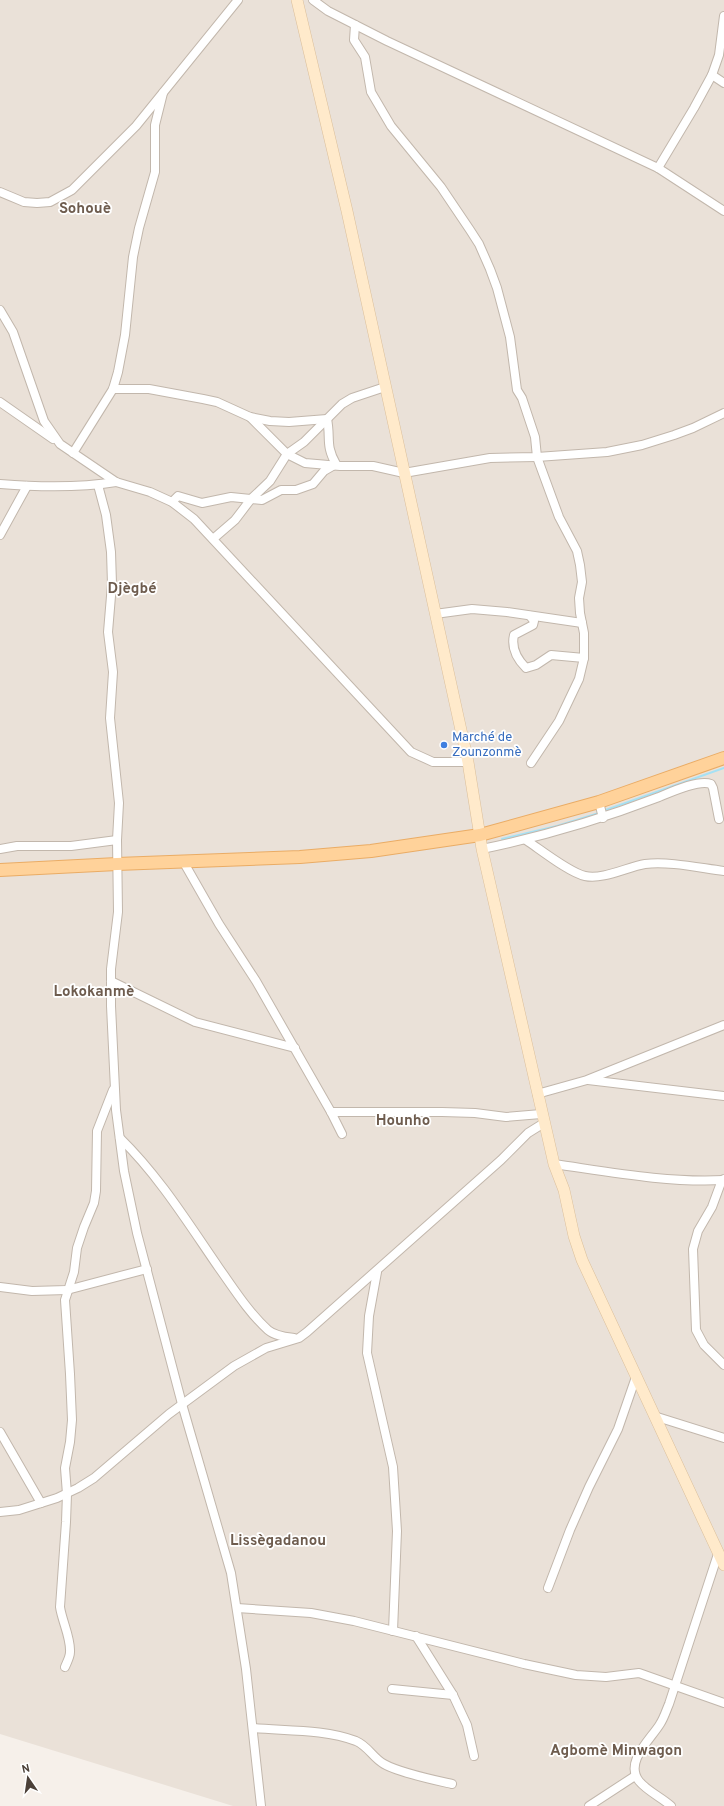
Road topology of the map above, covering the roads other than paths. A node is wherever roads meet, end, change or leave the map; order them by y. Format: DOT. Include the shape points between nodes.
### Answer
graph roads {
  1 [pos="238,0"];
  2 [pos="297,0"];
  3 [pos="312,0"];
  4 [pos="724,16"];
  5 [pos="355,25"];
  6 [pos="712,75"];
  7 [pos="724,83"];
  8 [pos="163,93"];
  9 [pos="658,168"];
  10 [pos="0,192"];
  11 [pos="724,211"];
  12 [pos="0,310"];
  13 [pos="386,387"];
  14 [pos="113,389"];
  15 [pos="0,402"];
  16 [pos="724,413"];
  17 [pos="250,417"];
  18 [pos="327,420"];
  19 [pos="60,444"];
  20 [pos="73,453"];
  21 [pos="287,454"];
  22 [pos="537,457"];
  23 [pos="333,466"];
  24 [pos="404,473"];
  25 [pos="270,481"];
  26 [pos="116,482"];
  27 [pos="0,484"];
  28 [pos="98,485"];
  29 [pos="27,486"];
  30 [pos="281,490"];
  31 [pos="252,499"];
  32 [pos="172,502"];
  33 [pos="0,535"];
  34 [pos="213,539"];
  35 [pos="435,614"];
  36 [pos="530,616"];
  37 [pos="582,623"];
  38 [pos="584,658"];
  39 [pos="724,758"];
  40 [pos="468,762"];
  41 [pos="531,763"];
  42 [pos="601,811"];
  43 [pos="719,819"];
  44 [pos="480,835"];
  45 [pos="117,840"];
  46 [pos="526,840"];
  47 [pos="0,848"];
  48 [pos="482,849"];
  49 [pos="183,861"];
  50 [pos="117,864"];
  51 [pos="0,870"];
  52 [pos="724,871"];
  53 [pos="111,980"];
  54 [pos="724,1025"];
  55 [pos="295,1048"];
  56 [pos="587,1080"];
  57 [pos="114,1088"];
  58 [pos="537,1094"];
  59 [pos="724,1096"];
  60 [pos="331,1112"];
  61 [pos="543,1118"];
  62 [pos="342,1134"];
  63 [pos="120,1138"];
  64 [pos="554,1164"];
  65 [pos="723,1179"];
  66 [pos="147,1269"];
  67 [pos="377,1272"];
  68 [pos="0,1287"];
  69 [pos="67,1290"];
  70 [pos="299,1338"];
  71 [pos="724,1365"];
  72 [pos="636,1377"];
  73 [pos="182,1404"];
  74 [pos="654,1416"];
  75 [pos="0,1432"];
  76 [pos="724,1438"];
  77 [pos="67,1494"];
  78 [pos="40,1503"];
  79 [pos="0,1512"];
  80 [pos="718,1554"];
  81 [pos="724,1565"];
  82 [pos="548,1588"];
  83 [pos="237,1608"];
  84 [pos="394,1631"];
  85 [pos="416,1636"];
  86 [pos="65,1667"];
  87 [pos="674,1686"];
  88 [pos="392,1690"];
  89 [pos="453,1695"];
  90 [pos="724,1703"];
  91 [pos="252,1728"];
  92 [pos="474,1756"];
  93 [pos="635,1776"];
  94 [pos="452,1784"];
  95 [pos="261,1806"];
  96 [pos="589,1806"];
  97 [pos="671,1806"];
  1 -- 8 [label="street"];
  2 -- 13 [label="street"];
  3 -- 5 [label="street"];
  4 -- 6 [label="street" via="719,55"];
  5 -- 9 [label="street"];
  5 -- 22 [label="street" via="354,40 365,57 371,92 391,126 441,187 479,244 497,288 510,337 517,390 535,437"];
  6 -- 7 [label="street"];
  6 -- 9 [label="street"];
  8 -- 10 [label="street" via="136,126 61,198 37,204 24,202"];
  8 -- 14 [label="street" via="155,125 155,172 137,235 125,335"];
  9 -- 11 [label="street"];
  12 -- 19 [label="street" via="13,332 44,421"];
  13 -- 18 [label="street" via="352,398 342,404"];
  13 -- 24 [label="street"];
  14 -- 17 [label="street" via="149,389 203,399 217,402"];
  14 -- 20 [label="street"];
  15 -- 19 [label="street"];
  16 -- 22 [label="street" via="693,428 642,444 606,452"];
  17 -- 18 [label="street" via="288,422"];
  17 -- 21 [label="street"];
  18 -- 21 [label="street"];
  18 -- 23 [label="street" via="330,450 336,464"];
  19 -- 20 [label="street"];
  20 -- 26 [label="street"];
  21 -- 23 [label="street" via="305,463"];
  21 -- 25 [label="street"];
  22 -- 24 [label="street" via="490,458"];
  22 -- 37 [label="street" via="559,517 577,551 582,582"];
  23 -- 24 [label="street" via="373,466"];
  23 -- 30 [label="street" via="324,471 313,484 296,490"];
  24 -- 35 [label="street"];
  25 -- 30 [label="street"];
  25 -- 31 [label="street"];
  26 -- 28 [label="street"];
  26 -- 32 [label="street" via="150,492"];
  27 -- 29 [label="street"];
  28 -- 29 [label="street"];
  28 -- 45 [label="street" via="111,552 112,584 108,632 113,672 110,718 118,797"];
  29 -- 33 [label="street"];
  30 -- 31 [label="street" via="262,500"];
  31 -- 32 [label="street" via="231,497 202,503 178,496"];
  31 -- 34 [label="street" via="235,520"];
  32 -- 34 [label="street" via="194,519"];
  34 -- 40 [label="street" via="411,752 433,762"];
  35 -- 36 [label="street" via="472,609"];
  35 -- 40 [label="street"];
  36 -- 37 [label="street"];
  36 -- 38 [label="street" via="534,621 533,625 514,635 512,641 518,660 526,668 551,655"];
  37 -- 38 [label="street"];
  38 -- 41 [label="street" via="579,680 559,721"];
  39 -- 42 [label="main road"];
  40 -- 44 [label="street"];
  42 -- 43 [label="street" via="703,782 711,784 713,788"];
  42 -- 44 [label="main road"];
  42 -- 46 [label="street"];
  44 -- 48 [label="street"];
  44 -- 49 [label="main road" via="347,853"];
  45 -- 47 [label="street" via="71,846"];
  45 -- 50 [label="street"];
  46 -- 48 [label="street"];
  46 -- 52 [label="street" via="570,870 586,877 644,864"];
  48 -- 58 [label="street"];
  49 -- 50 [label="main road"];
  49 -- 55 [label="street"];
  50 -- 51 [label="main road"];
  50 -- 53 [label="street" via="118,912"];
  53 -- 55 [label="street" via="195,1022"];
  53 -- 57 [label="street"];
  54 -- 56 [label="street"];
  55 -- 60 [label="street"];
  56 -- 58 [label="street"];
  56 -- 59 [label="street"];
  57 -- 63 [label="street"];
  57 -- 69 [label="street" via="97,1132 94,1204 77,1248 74,1272"];
  58 -- 61 [label="street"];
  60 -- 61 [label="street" via="442,1112"];
  60 -- 62 [label="street"];
  61 -- 64 [label="street"];
  61 -- 67 [label="street" via="501,1160"];
  63 -- 66 [label="street" via="124,1171"];
  63 -- 70 [label="street" via="152,1172 236,1291 269,1331 279,1336"];
  64 -- 65 [label="street" via="667,1178"];
  64 -- 72 [label="street" via="564,1190 582,1260"];
  65 -- 71 [label="street" via="712,1207 698,1231 693,1249 696,1330 704,1345"];
  66 -- 69 [label="street"];
  66 -- 73 [label="street"];
  67 -- 70 [label="street"];
  67 -- 84 [label="street" via="367,1340 394,1474 397,1531"];
  68 -- 69 [label="street" via="32,1291"];
  69 -- 77 [label="street" via="65,1300 72,1420 65,1468"];
  70 -- 73 [label="street" via="261,1350 234,1366"];
  72 -- 74 [label="street"];
  72 -- 82 [label="street" via="618,1429 573,1523"];
  73 -- 77 [label="street" via="94,1478"];
  73 -- 83 [label="street" via="231,1573"];
  74 -- 76 [label="street"];
  74 -- 80 [label="street"];
  75 -- 78 [label="street"];
  77 -- 78 [label="street"];
  77 -- 86 [label="street" via="60,1607 70,1653"];
  78 -- 79 [label="street" via="19,1510"];
  80 -- 81 [label="street"];
  80 -- 87 [label="street"];
  83 -- 84 [label="street" via="311,1612"];
  83 -- 91 [label="street"];
  84 -- 85 [label="street"];
  85 -- 87 [label="street" via="576,1675 606,1677 639,1673"];
  85 -- 89 [label="street"];
  87 -- 90 [label="street"];
  87 -- 93 [label="street" via="661,1723 639,1754 634,1768"];
  88 -- 89 [label="street"];
  89 -- 92 [label="street" via="467,1725"];
  91 -- 94 [label="street" via="320,1734 356,1741 384,1764"];
  91 -- 95 [label="street"];
  93 -- 96 [label="street"];
  93 -- 97 [label="street"];
}
